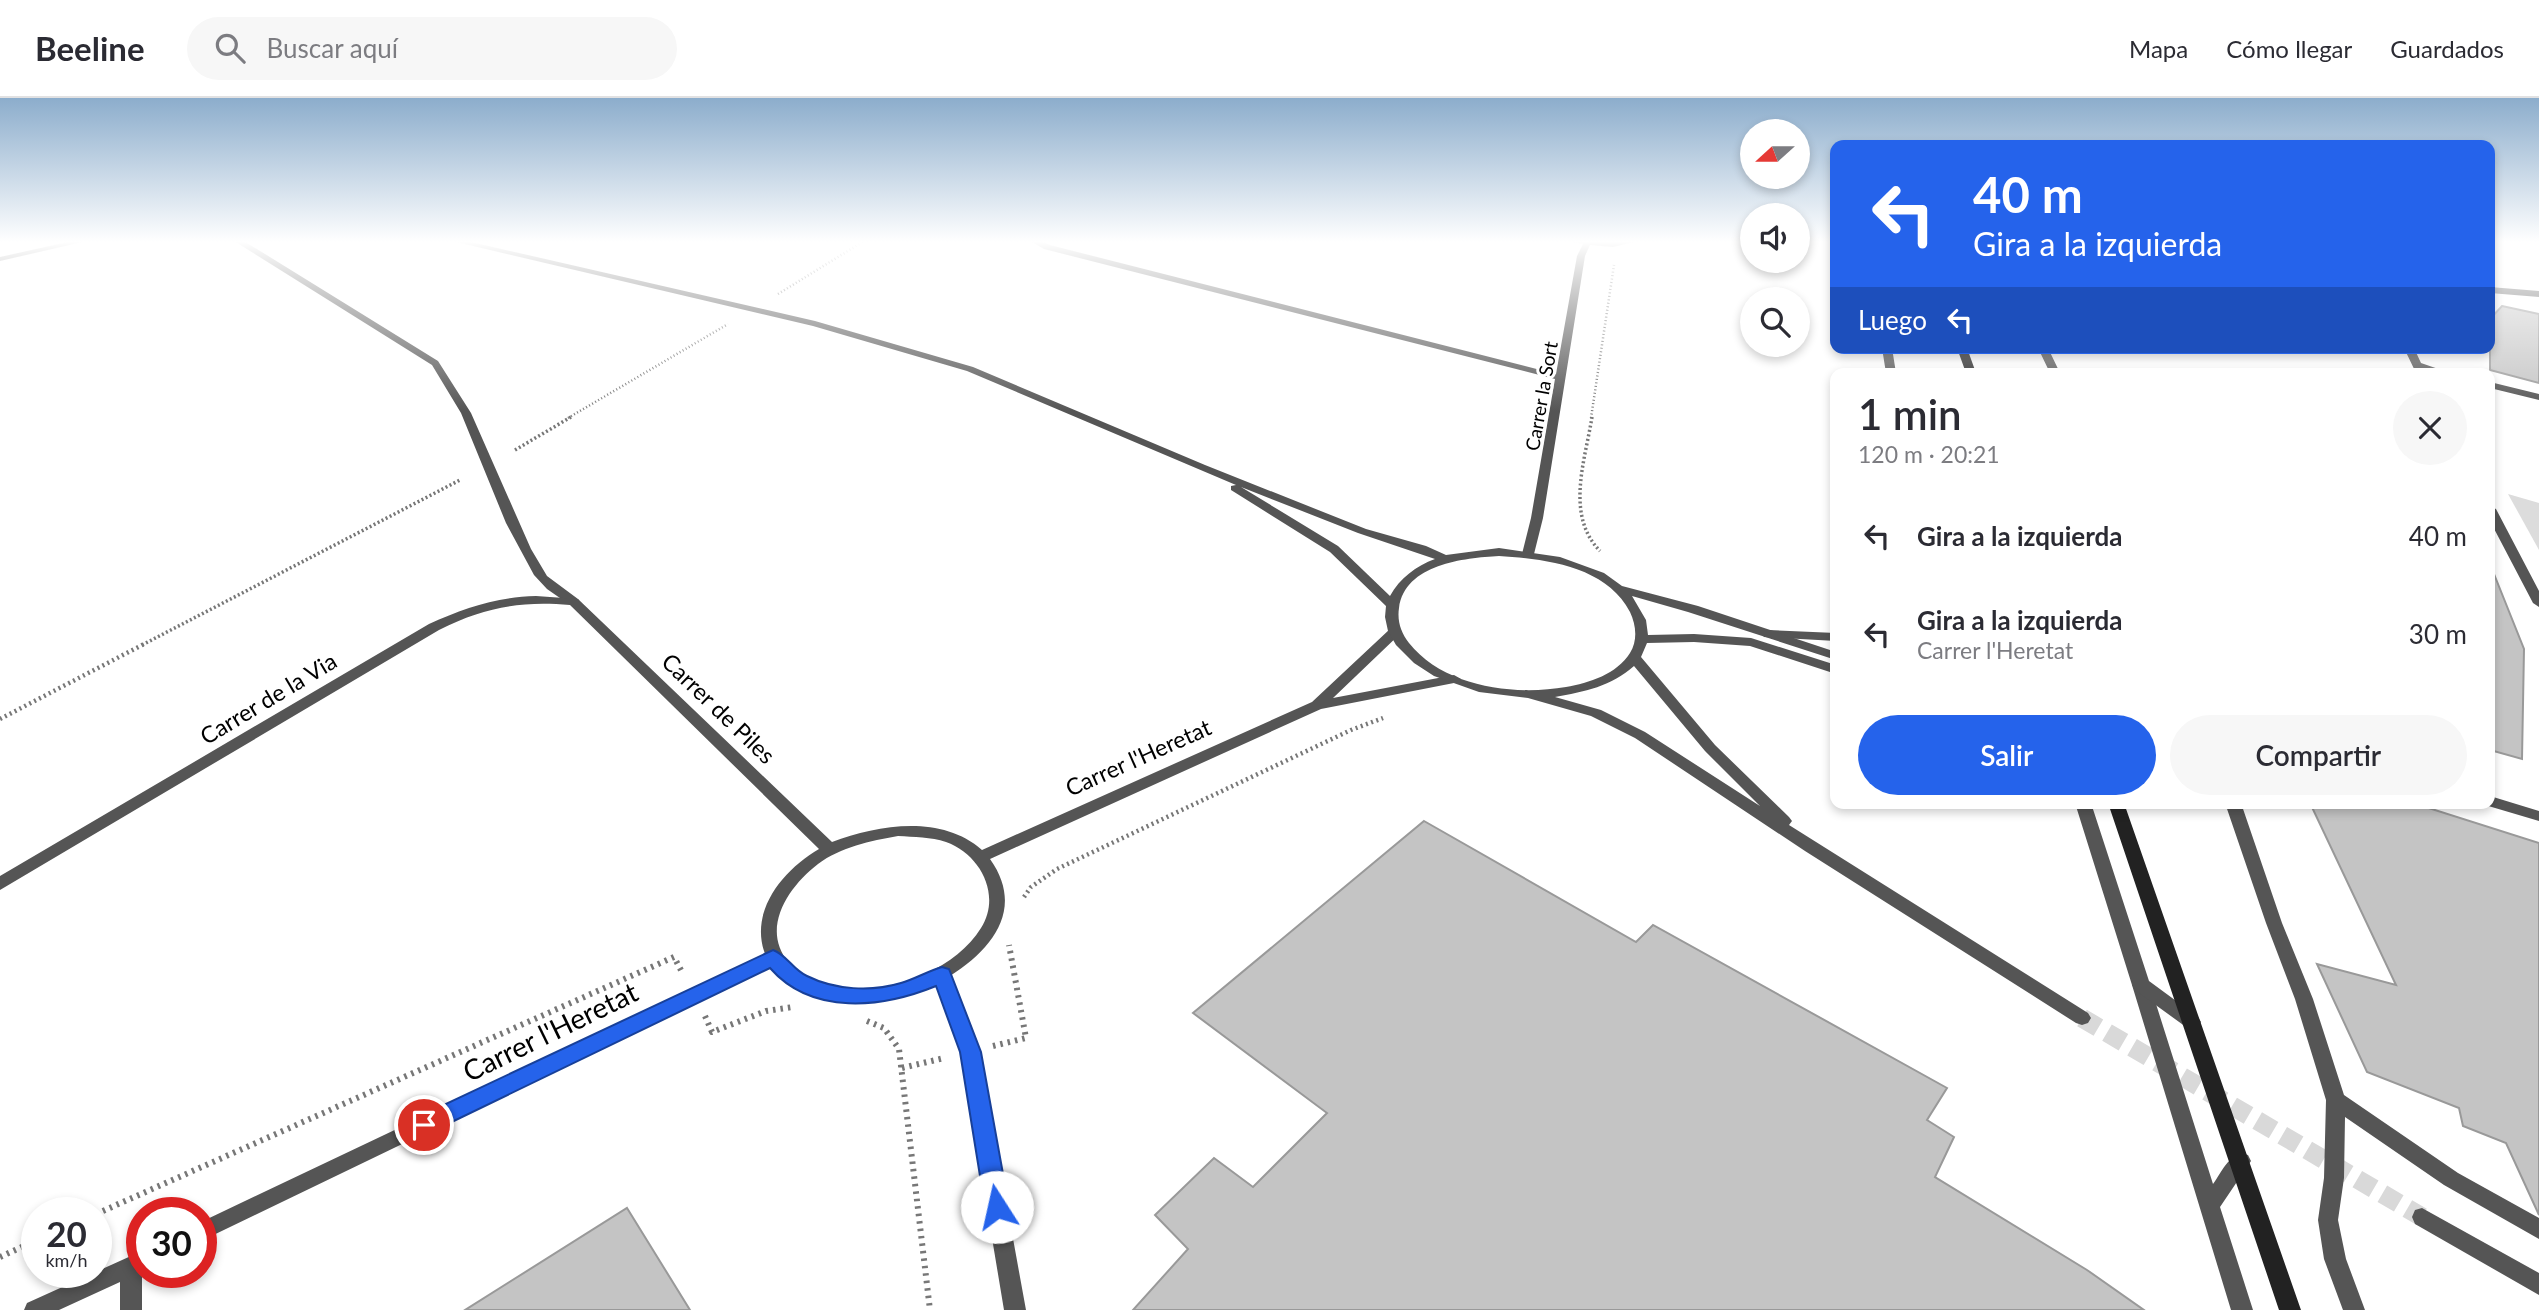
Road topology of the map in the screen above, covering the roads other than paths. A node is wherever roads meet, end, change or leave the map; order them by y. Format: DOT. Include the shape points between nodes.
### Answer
graph roads {
  1 [pos="329,298"];
  2 [pos="705,298"];
  3 [pos="1245,298"];
  4 [pos="1575,298"];
  5 [pos="1563,378"];
  6 [pos="2495,386"];
  7 [pos="2539,397"];
  8 [pos="1200,467"];
  9 [pos="2495,518"];
  10 [pos="1528,554"];
  11 [pos="1446,559"];
  12 [pos="1616,587"];
  13 [pos="574,602"];
  14 [pos="2539,602"];
  15 [pos="1392,604"];
  16 [pos="1395,632"];
  17 [pos="1768,634"];
  18 [pos="1830,637"];
  19 [pos="1642,639"];
  20 [pos="1830,654"];
  21 [pos="1634,657"];
  22 [pos="1830,668"];
  23 [pos="1454,679"];
  24 [pos="1529,694"];
  25 [pos="1317,705"];
  26 [pos="2495,803"];
  27 [pos="2085,809"];
  28 [pos="2118,809"];
  29 [pos="2235,809"];
  30 [pos="2539,816"];
  31 [pos="1811,846"];
  32 [pos="830,850"];
  33 [pos="981,857"];
  34 [pos="0,884"];
  35 [pos="773,958"];
  36 [pos="942,975"];
  37 [pos="2141,985"];
  38 [pos="2082,1018"];
  39 [pos="2192,1022"];
  40 [pos="2336,1100"];
  41 [pos="2241,1161"];
  42 [pos="2209,1206"];
  43 [pos="2422,1217"];
  44 [pos="217,1224"];
  45 [pos="2539,1229"];
  46 [pos="126,1268"];
  47 [pos="2539,1285"];
  48 [pos="133,1288"];
  49 [pos="35,1310"];
  50 [pos="131,1310"];
  51 [pos="1015,1310"];
  52 [pos="2242,1310"];
  53 [pos="2290,1310"];
  54 [pos="2354,1310"];
  1 -- 13 [label="street, Carrer de Piles" via="435,363 452,383 497,491 541,578"];
  2 -- 8 [label="street" via="970,369"];
  3 -- 5 [label="street"];
  4 -- 5 [label="street, Carrer la Sort"];
  5 -- 10 [label="street, Carrer la Sort"];
  6 -- 7 [label="street"];
  8 -- 11 [label="street"];
  8 -- 15 [label="street" via="1334,549"];
  9 -- 14 [label="street"];
  10 -- 11 [label="street" via="1485,553"];
  10 -- 12 [label="street" via="1576,566"];
  11 -- 15 [label="street" via="1410,577"];
  12 -- 17 [label="street"];
  12 -- 19 [label="street" via="1637,612"];
  13 -- 32 [label="street, Carrer de Piles"];
  13 -- 34 [label="street, Carrer de la Via" via="519,599 464,611"];
  15 -- 16 [label="street"];
  16 -- 23 [label="street" via="1417,658"];
  16 -- 25 [label="street, Carrer l'Heretat"];
  17 -- 18 [label="street"];
  17 -- 20 [label="street"];
  19 -- 21 [label="street"];
  19 -- 22 [label="street" via="1751,642"];
  21 -- 24 [label="street" via="1618,673 1594,685"];
  21 -- 31 [label="street" via="1710,748"];
  23 -- 24 [label="street" via="1494,691"];
  23 -- 25 [label="street, Carrer l'Heretat"];
  24 -- 31 [label="street" via="1596,713 1640,734"];
  25 -- 33 [label="street, Carrer l'Heretat"];
  26 -- 30 [label="street"];
  27 -- 37 [label="street"];
  28 -- 39 [label="main road"];
  29 -- 40 [label="street"];
  31 -- 38 [label="street"];
  32 -- 33 [label="street" via="863,837 898,831 959,842"];
  32 -- 35 [label="street" via="809,863 777,897 767,935"];
  33 -- 36 [label="street" via="993,874 998,894 995,915 984,937"];
  35 -- 36 [label="street" via="790,977 820,992 860,997 902,991"];
  35 -- 44 [label="street, Carrer l'Heretat"];
  36 -- 51 [label="street" via="970,1052"];
  37 -- 39 [label="street"];
  37 -- 42 [label="street"];
  39 -- 41 [label="main road"];
  40 -- 45 [label="street" via="2451,1179"];
  40 -- 54 [label="street" via="2328,1220 2334,1259"];
  41 -- 42 [label="street"];
  41 -- 53 [label="main road"];
  42 -- 52 [label="street"];
  43 -- 47 [label="street"];
  46 -- 49 [label="street"];
  48 -- 50 [label="street"];
}
